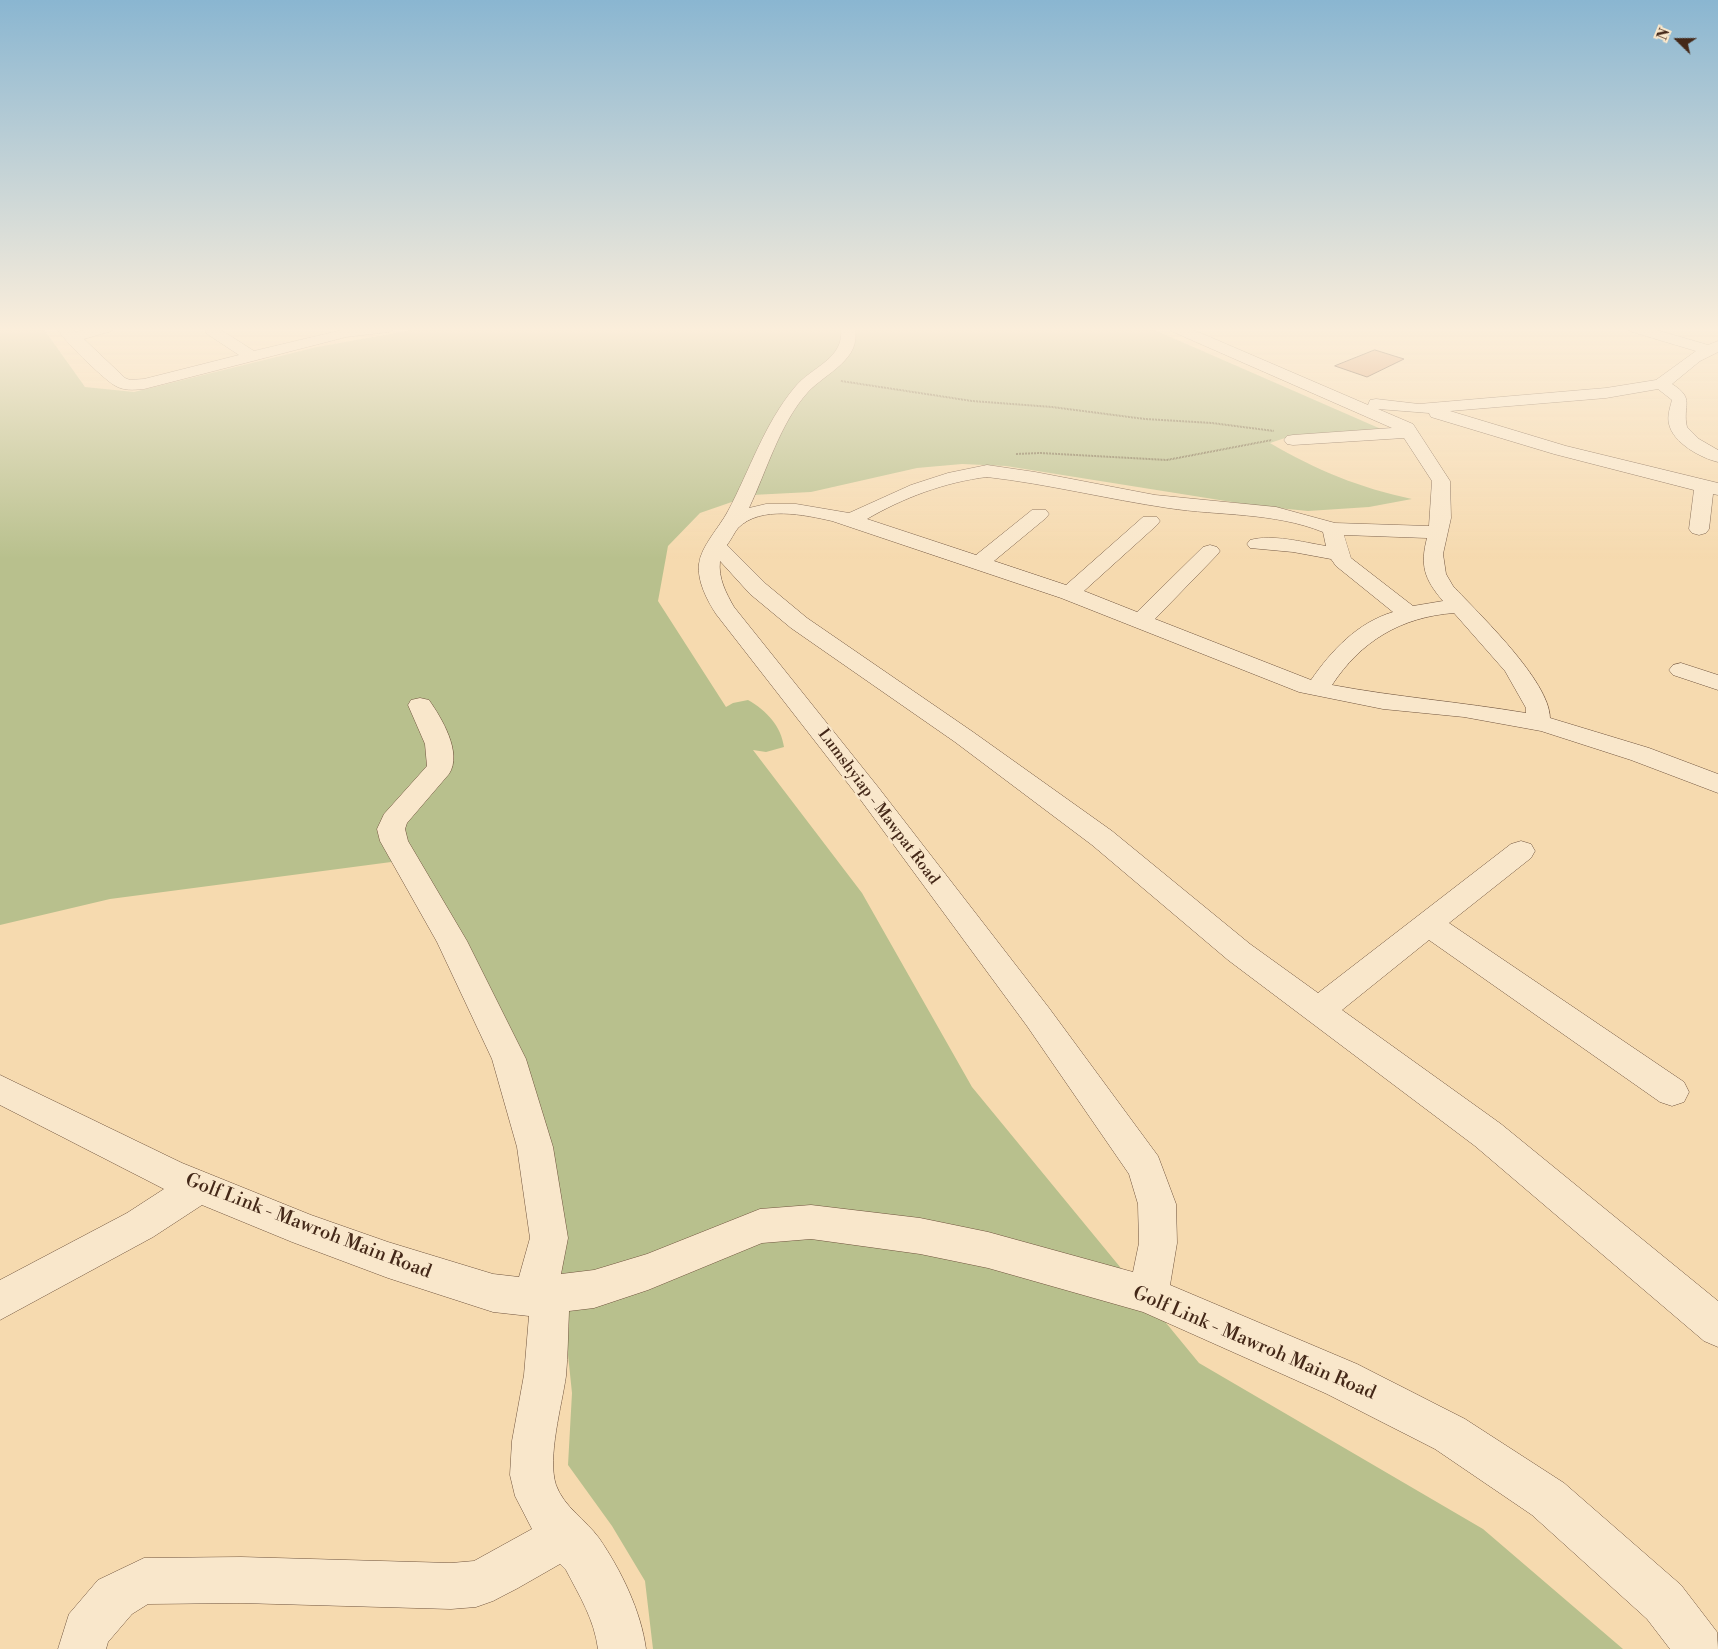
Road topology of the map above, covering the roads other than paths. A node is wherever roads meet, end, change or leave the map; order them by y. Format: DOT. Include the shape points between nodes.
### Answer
graph roads {
  1 [pos="791,405"];
  2 [pos="1355,405"];
  3 [pos="1380,405"];
  4 [pos="1471,405"];
  5 [pos="1679,405"];
  6 [pos="1422,409"];
  7 [pos="1403,427"];
  8 [pos="1293,440"];
  9 [pos="1718,457"];
  10 [pos="1711,487"];
  11 [pos="1039,514"];
  12 [pos="852,520"];
  13 [pos="1150,521"];
  14 [pos="1332,529"];
  15 [pos="1699,529"];
  16 [pos="1437,532"];
  17 [pos="724,535"];
  18 [pos="1257,544"];
  19 [pos="1210,552"];
  20 [pos="1338,554"];
  21 [pos="980,562"];
  22 [pos="1069,593"];
  23 [pos="1460,606"];
  24 [pos="1407,612"];
  25 [pos="1140,622"];
  26 [pos="1681,670"];
  27 [pos="1718,683"];
  28 [pos="1317,689"];
  29 [pos="420,705"];
  30 [pos="1538,722"];
  31 [pos="1718,784"];
  32 [pos="1521,851"];
  33 [pos="1428,924"];
  34 [pos="1319,1010"];
  35 [pos="0,1089"];
  36 [pos="1672,1092"];
  37 [pos="199,1186"];
  38 [pos="1148,1295"];
  39 [pos="540,1296"];
  40 [pos="0,1302"];
  41 [pos="1718,1327"];
  42 [pos="565,1535"];
  43 [pos="82,1649"];
  44 [pos="622,1649"];
  45 [pos="1700,1649"];
  1 -- 17 [label="street, Lumshyiap - Mawpat Road"];
  2 -- 7 [label="street"];
  3 -- 6 [label="street"];
  4 -- 6 [label="street"];
  5 -- 9 [label="street" via="1676,422 1680,431"];
  6 -- 7 [label="street"];
  6 -- 10 [label="street" via="1551,448"];
  7 -- 8 [label="street"];
  7 -- 16 [label="street" via="1442,481 1441,518"];
  10 -- 15 [label="street"];
  11 -- 21 [label="street"];
  12 -- 14 [label="street" via="871,508 925,488 987,471 1179,504 1290,516"];
  12 -- 17 [label="street" via="818,512 775,510 738,517"];
  12 -- 21 [label="street"];
  13 -- 22 [label="street"];
  14 -- 16 [label="street"];
  14 -- 20 [label="street"];
  16 -- 23 [label="street" via="1433,554 1435,574"];
  17 -- 34 [label="street" via="758,589 799,623 964,737 1102,838 1239,952"];
  17 -- 38 [label="street, Lumshyiap - Mawpat Road" via="709,566 716,594 724,609 869,793 1038,1017 1145,1167 1157,1204 1158,1243"];
  18 -- 20 [label="street"];
  19 -- 25 [label="street"];
  20 -- 24 [label="street" via="1353,571"];
  21 -- 22 [label="street"];
  22 -- 25 [label="street"];
  23 -- 24 [label="street"];
  23 -- 30 [label="street" via="1515,668 1538,708"];
  24 -- 28 [label="street" via="1346,649"];
  25 -- 28 [label="street" via="1285,680"];
  26 -- 27 [label="street"];
  28 -- 30 [label="street" via="1383,702"];
  29 -- 39 [label="street" via="440,748 440,768 394,820 391,829 394,841 452,941 512,1068 535,1147 548,1238"];
  30 -- 31 [label="street" via="1606,742"];
  32 -- 33 [label="street"];
  33 -- 34 [label="street"];
  33 -- 36 [label="street"];
  34 -- 41 [label="street" via="1488,1135"];
  35 -- 37 [label="street, Golf Link - Mawroh Main Road" via="103,1142"];
  37 -- 39 [label="street, Golf Link - Mawroh Main Road" via="388,1260 493,1293"];
  37 -- 40 [label="street" via="140,1225"];
  38 -- 39 [label="street, Golf Link - Mawroh Main Road" via="988,1250 901,1233 810,1222 760,1226 648,1272 594,1289"];
  38 -- 45 [label="street, Golf Link - Mawroh Main Road" via="1342,1379 1450,1434 1548,1498 1664,1602"];
  39 -- 42 [label="street" via="545,1375 532,1475 537,1496"];
  42 -- 43 [label="street" via="476,1584 144,1581 115,1597 86,1631"];
  42 -- 44 [label="street" via="582,1554 607,1600 619,1627"];
}
